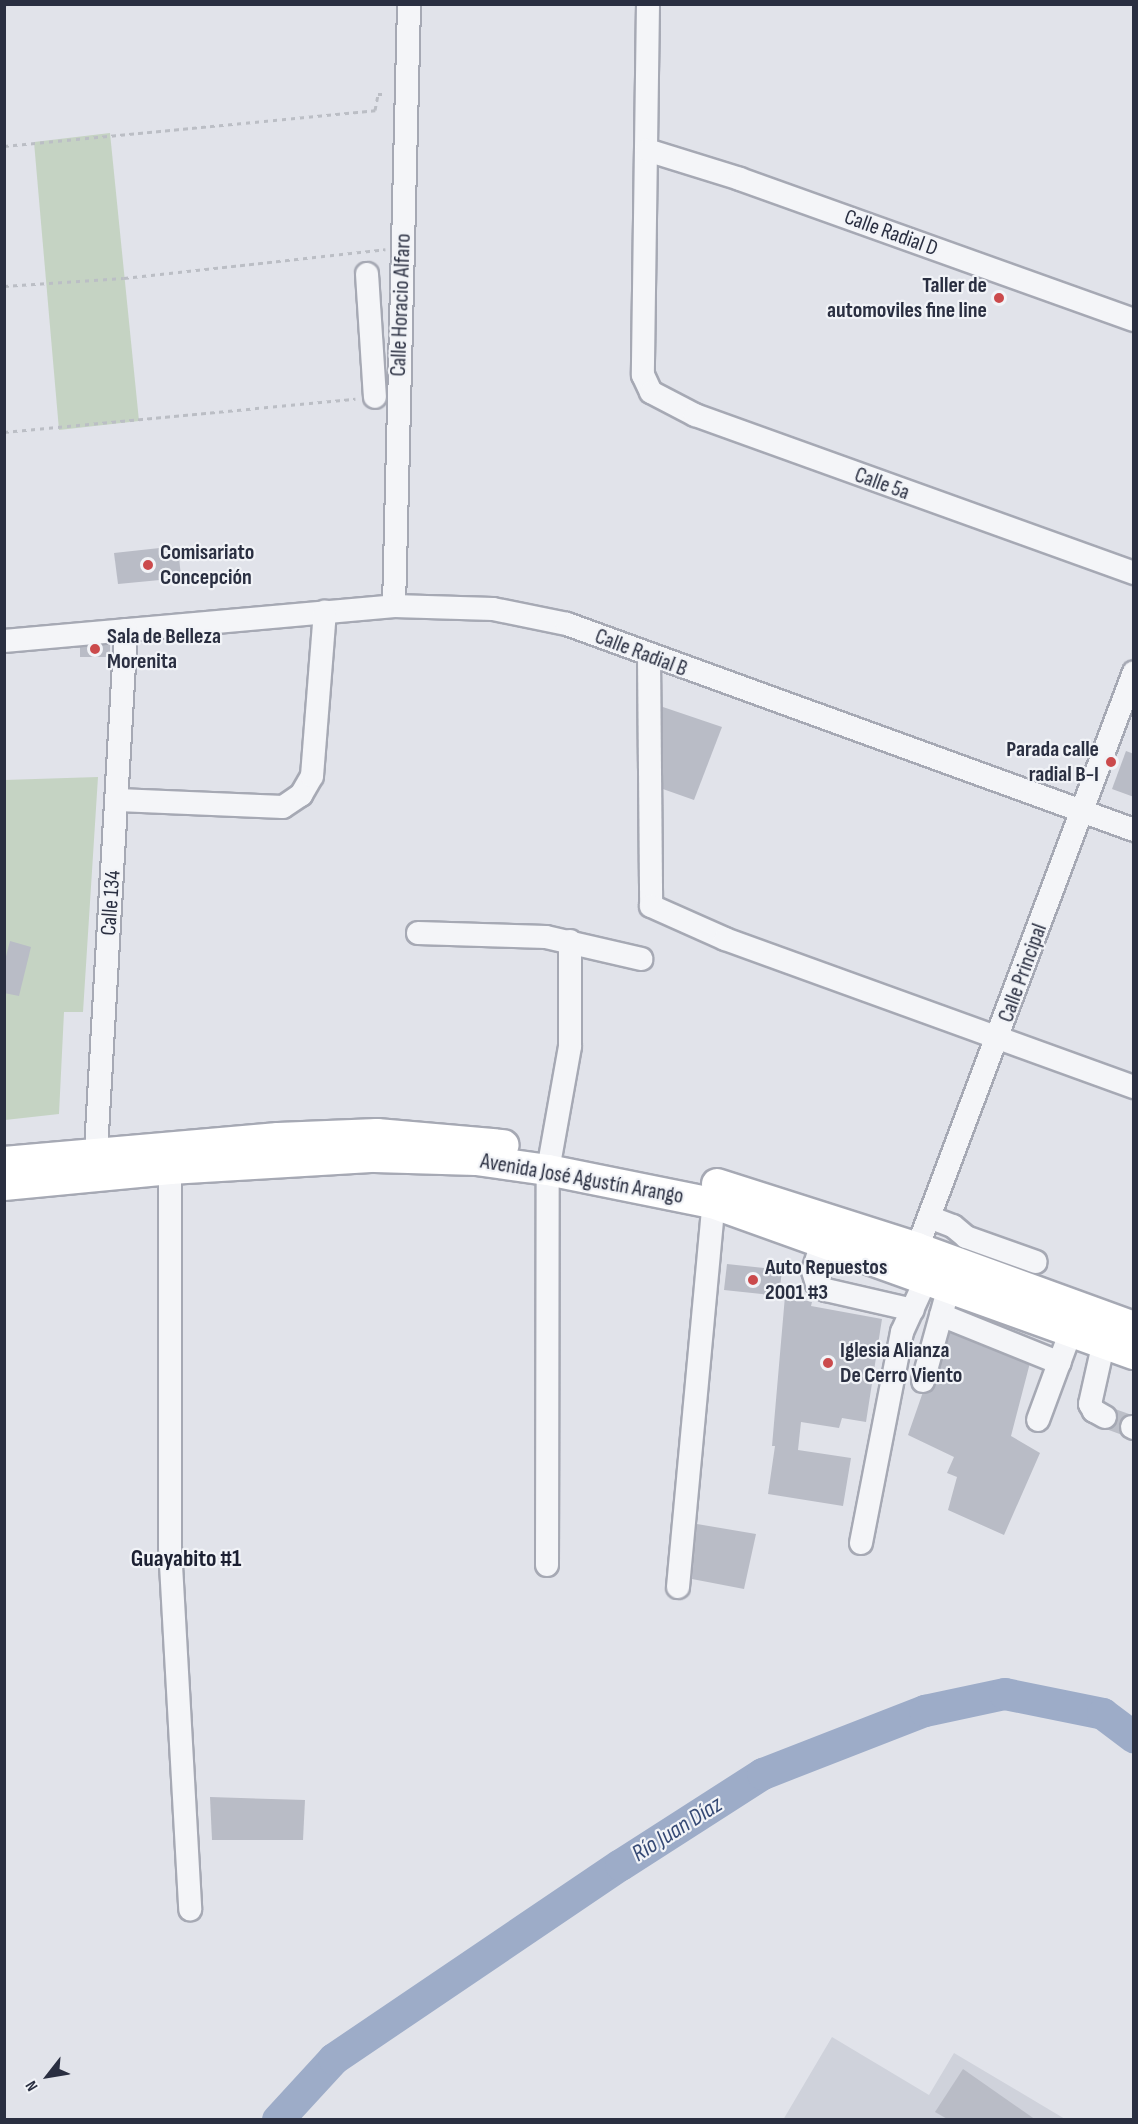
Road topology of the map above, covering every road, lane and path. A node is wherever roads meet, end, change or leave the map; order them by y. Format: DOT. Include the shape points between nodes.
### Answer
graph roads {
  1 [pos="409,4"];
  2 [pos="648,4"];
  3 [pos="406,93"];
  4 [pos="4,146"];
  5 [pos="647,150"];
  6 [pos="404,247"];
  7 [pos="367,274"];
  8 [pos="4,286"];
  9 [pos="1134,320"];
  10 [pos="399,374"];
  11 [pos="375,386"];
  12 [pos="4,432"];
  13 [pos="1134,573"];
  14 [pos="394,606"];
  15 [pos="325,612"];
  16 [pos="126,630"];
  17 [pos="4,641"];
  18 [pos="649,657"];
  19 [pos="1134,672"];
  20 [pos="118,800"];
  21 [pos="1082,810"];
  22 [pos="1134,830"];
  23 [pos="418,933"];
  24 [pos="570,941"];
  25 [pos="641,958"];
  26 [pos="999,1038"];
  27 [pos="1134,1087"];
  28 [pos="549,1161"];
  29 [pos="4,1162"];
  30 [pos="95,1165"];
  31 [pos="170,1169"];
  32 [pos="4,1185"];
  33 [pos="714,1193"];
  34 [pos="929,1217"];
  35 [pos="826,1231"];
  36 [pos="1036,1262"];
  37 [pos="932,1270"];
  38 [pos="990,1274"];
  39 [pos="914,1310"];
  40 [pos="941,1315"];
  41 [pos="1075,1319"];
  42 [pos="1115,1329"];
  43 [pos="1134,1354"];
  44 [pos="1060,1363"];
  45 [pos="923,1381"];
  46 [pos="1105,1417"];
  47 [pos="1038,1420"];
  48 [pos="861,1543"];
  49 [pos="546,1565"];
  50 [pos="678,1587"];
  51 [pos="190,1909"];
  1 -- 3 [label="street, Calle Horacio Alfaro"];
  2 -- 5 [label="street"];
  3 -- 4 [label="path" via="378,94 375,110"];
  3 -- 6 [label="street, Calle Horacio Alfaro"];
  5 -- 9 [label="street, Calle Radial D" via="740,179"];
  5 -- 13 [label="street, Calle 5a" via="643,375 651,392 695,415"];
  6 -- 8 [label="path" via="124,278"];
  6 -- 10 [label="street, Calle Horacio Alfaro"];
  7 -- 11 [label="street"];
  10 -- 11 [label="street"];
  10 -- 14 [label="street, Calle Horacio Alfaro"];
  11 -- 12 [label="path"];
  14 -- 15 [label="street, Calle Radial B"];
  14 -- 18 [label="street, Calle Radial B" via="494,609 567,624"];
  15 -- 16 [label="street, Calle Radial B"];
  15 -- 20 [label="street" via="312,776 301,795 283,807"];
  16 -- 17 [label="street, Calle Radial B"];
  16 -- 20 [label="street, Calle 134"];
  18 -- 21 [label="street, Calle Radial B"];
  18 -- 26 [label="street" via="651,906 725,939"];
  19 -- 21 [label="street, Calle Principal"];
  20 -- 30 [label="street, Calle 134"];
  21 -- 22 [label="street, Calle Radial B"];
  21 -- 26 [label="street, Calle Principal"];
  23 -- 24 [label="street"];
  24 -- 25 [label="street"];
  24 -- 28 [label="street" via="570,1047"];
  26 -- 27 [label="street"];
  26 -- 34 [label="street, Calle Principal"];
  28 -- 30 [label="main road, Avenida José Agustín Arango" via="473,1140 377,1134"];
  28 -- 31 [label="main road, Avenida José Agustín Arango" via="375,1157"];
  28 -- 33 [label="main road, Avenida José Agustín Arango"];
  28 -- 49 [label="street"];
  29 -- 30 [label="main road, Avenida José Agustín Arango"];
  30 -- 31 [label="main road, Avenida José Agustín Arango"];
  30 -- 32 [label="main road, Avenida José Agustín Arango"];
  31 -- 51 [label="street" via="170,1547"];
  33 -- 35 [label="main road, Avenida José Agustín Arango"];
  33 -- 50 [label="street"];
  34 -- 37 [label="street, Calle Principal"];
  34 -- 38 [label="street" via="953,1226 966,1238"];
  35 -- 37 [label="main road, Avenida José Agustín Arango"];
  35 -- 39 [label="street" via="813,1271 821,1287"];
  36 -- 38 [label="street"];
  37 -- 38 [label="main road, Avenida José Agustín Arango"];
  37 -- 39 [label="street"];
  37 -- 40 [label="street"];
  38 -- 41 [label="main road, Avenida José Agustín Arango"];
  39 -- 48 [label="street" via="902,1332"];
  40 -- 44 [label="street"];
  40 -- 45 [label="street"];
  41 -- 42 [label="main road, Avenida José Agustín Arango"];
  41 -- 44 [label="street"];
  42 -- 43 [label="main road, Avenida José Agustín Arango"];
  42 -- 46 [label="street" via="1090,1404 1090,1408"];
  44 -- 47 [label="street"];
}
